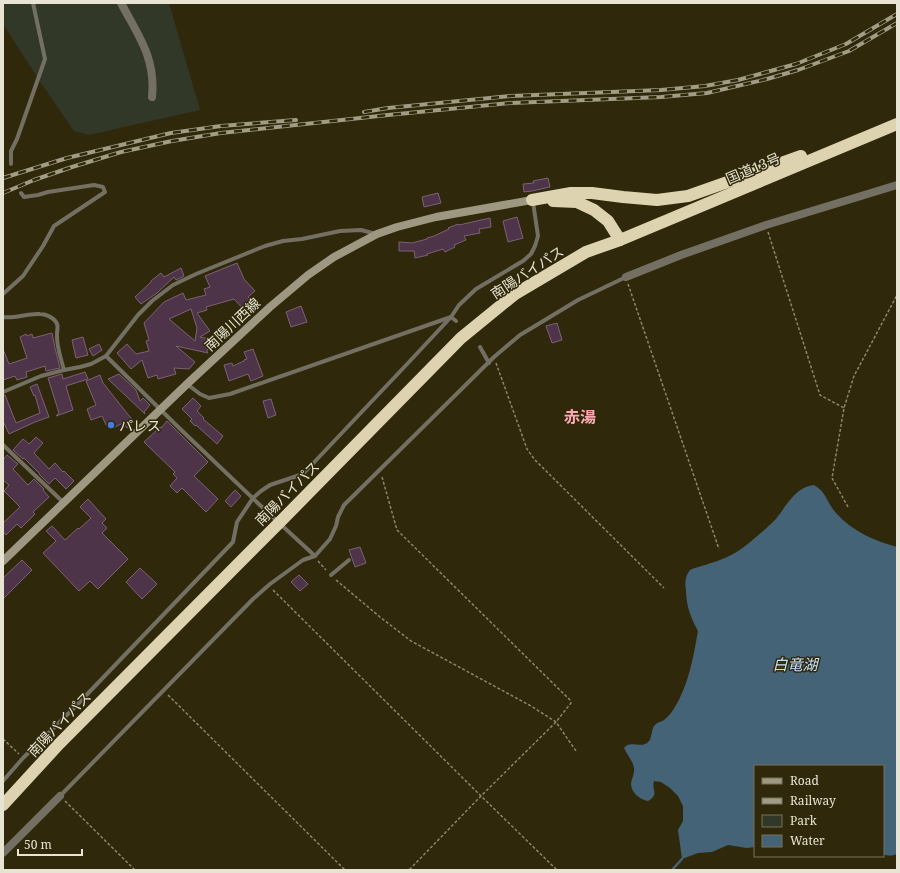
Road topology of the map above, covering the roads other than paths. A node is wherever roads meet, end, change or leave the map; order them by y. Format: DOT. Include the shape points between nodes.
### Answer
graph roads {
  1 [pos="33,3"];
  2 [pos="121,3"];
  3 [pos="152,97"];
  4 [pos="897,124"];
  5 [pos="828,153"];
  6 [pos="11,164"];
  7 [pos="897,185"];
  8 [pos="22,193"];
  9 [pos="532,200"];
  10 [pos="377,234"];
  11 [pos="620,240"];
  12 [pos="626,277"];
  13 [pos="3,294"];
  14 [pos="3,317"];
  15 [pos="451,317"];
  16 [pos="456,321"];
  17 [pos="480,347"];
  18 [pos="106,356"];
  19 [pos="489,363"];
  20 [pos="64,370"];
  21 [pos="187,384"];
  22 [pos="3,392"];
  23 [pos="161,410"];
  24 [pos="3,445"];
  25 [pos="253,498"];
  26 [pos="64,503"];
  27 [pos="279,523"];
  28 [pos="315,556"];
  29 [pos="349,560"];
  30 [pos="3,561"];
  31 [pos="331,575"];
  32 [pos="3,781"];
  33 [pos="60,796"];
  34 [pos="3,805"];
  35 [pos="3,854"];
  1 -- 6 [label="lane" via="45,59 12,151"];
  2 -- 3 [label="street" via="147,53 153,86"];
  4 -- 5 [label="highway, 国道13号"];
  5 -- 9 [label="highway" via="802,156 688,196 657,200 571,193"];
  5 -- 11 [label="highway, 国道13号"];
  7 -- 12 [label="street" via="766,225"];
  8 -- 13 [label="lane" via="24,197 94,185 103,187 105,192 54,226 23,276"];
  9 -- 10 [label="main road, 南陽川西線" via="436,217"];
  9 -- 11 [label="highway" via="577,202 594,210 608,221"];
  9 -- 15 [label="lane" via="538,236 531,254 476,289 459,305"];
  10 -- 18 [label="lane" via="361,230 340,231 283,241 264,246 196,274 173,285 152,301"];
  10 -- 21 [label="main road, 南陽川西線" via="308,274"];
  11 -- 27 [label="highway, 南陽バイパス" via="586,252 515,294 462,338"];
  12 -- 19 [label="lane" via="578,300 520,335"];
  14 -- 20 [label="lane" via="40,314 53,318 57,323 58,344"];
  15 -- 16 [label="lane"];
  15 -- 21 [label="lane" via="230,394 209,398"];
  15 -- 25 [label="lane" via="303,474 270,486"];
  17 -- 19 [label="lane"];
  18 -- 20 [label="lane" via="91,364"];
  18 -- 23 [label="lane"];
  19 -- 28 [label="lane" via="344,505 330,539"];
  20 -- 22 [label="lane" via="41,376"];
  21 -- 23 [label="main road, 南陽川西線"];
  23 -- 25 [label="lane"];
  23 -- 26 [label="main road, 南陽川西線"];
  24 -- 26 [label="lane"];
  25 -- 27 [label="lane"];
  25 -- 32 [label="lane" via="237,522 233,542"];
  26 -- 30 [label="main road, 南陽川西線"];
  27 -- 28 [label="lane"];
  27 -- 34 [label="highway, 南陽バイパス" via="59,744"];
  28 -- 33 [label="lane" via="303,560 253,599"];
  29 -- 31 [label="lane"];
  33 -- 35 [label="street"];
}
